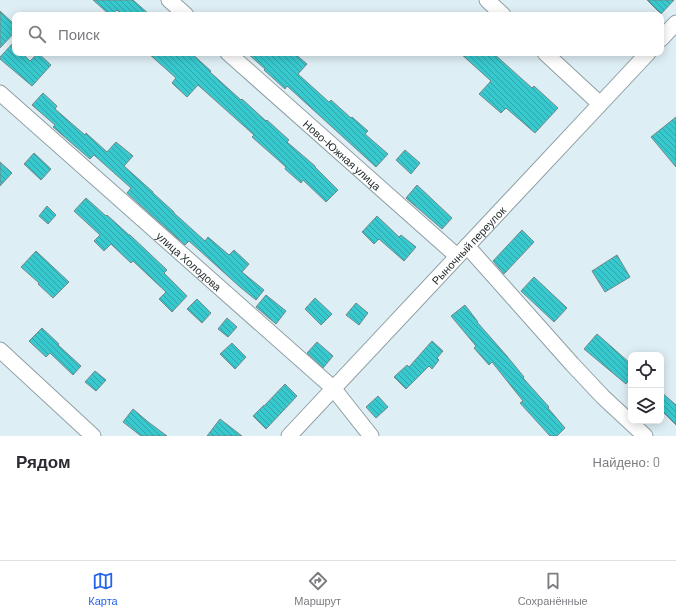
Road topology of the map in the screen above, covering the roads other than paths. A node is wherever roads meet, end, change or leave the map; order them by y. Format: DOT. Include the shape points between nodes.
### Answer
graph roads {
  1 [pos="169,0"];
  2 [pos="487,0"];
  3 [pos="183,12"];
  4 [pos="500,12"];
  5 [pos="676,23"];
  6 [pos="664,36"];
  7 [pos="232,56"];
  8 [pos="548,56"];
  9 [pos="645,56"];
  10 [pos="0,94"];
  11 [pos="600,104"];
  12 [pos="462,251"];
  13 [pos="0,350"];
  14 [pos="333,388"];
  15 [pos="93,436"];
  16 [pos="289,436"];
  17 [pos="371,436"];
  18 [pos="645,436"];
  1 -- 3 [label="street"];
  2 -- 4 [label="street"];
  5 -- 6 [label="street"];
  7 -- 12 [label="street, Ново-Южная улица"];
  8 -- 11 [label="street"];
  9 -- 11 [label="street, Рыночный переулок"];
  10 -- 14 [label="street, улица Холодова"];
  11 -- 12 [label="street, Рыночный переулок"];
  12 -- 14 [label="street, Рыночный переулок"];
  12 -- 18 [label="street, Ново-Южная улица" via="603,397"];
  13 -- 15 [label="street"];
  14 -- 16 [label="street, Рыночный переулок"];
  14 -- 17 [label="street, улица Холодова"];
}
